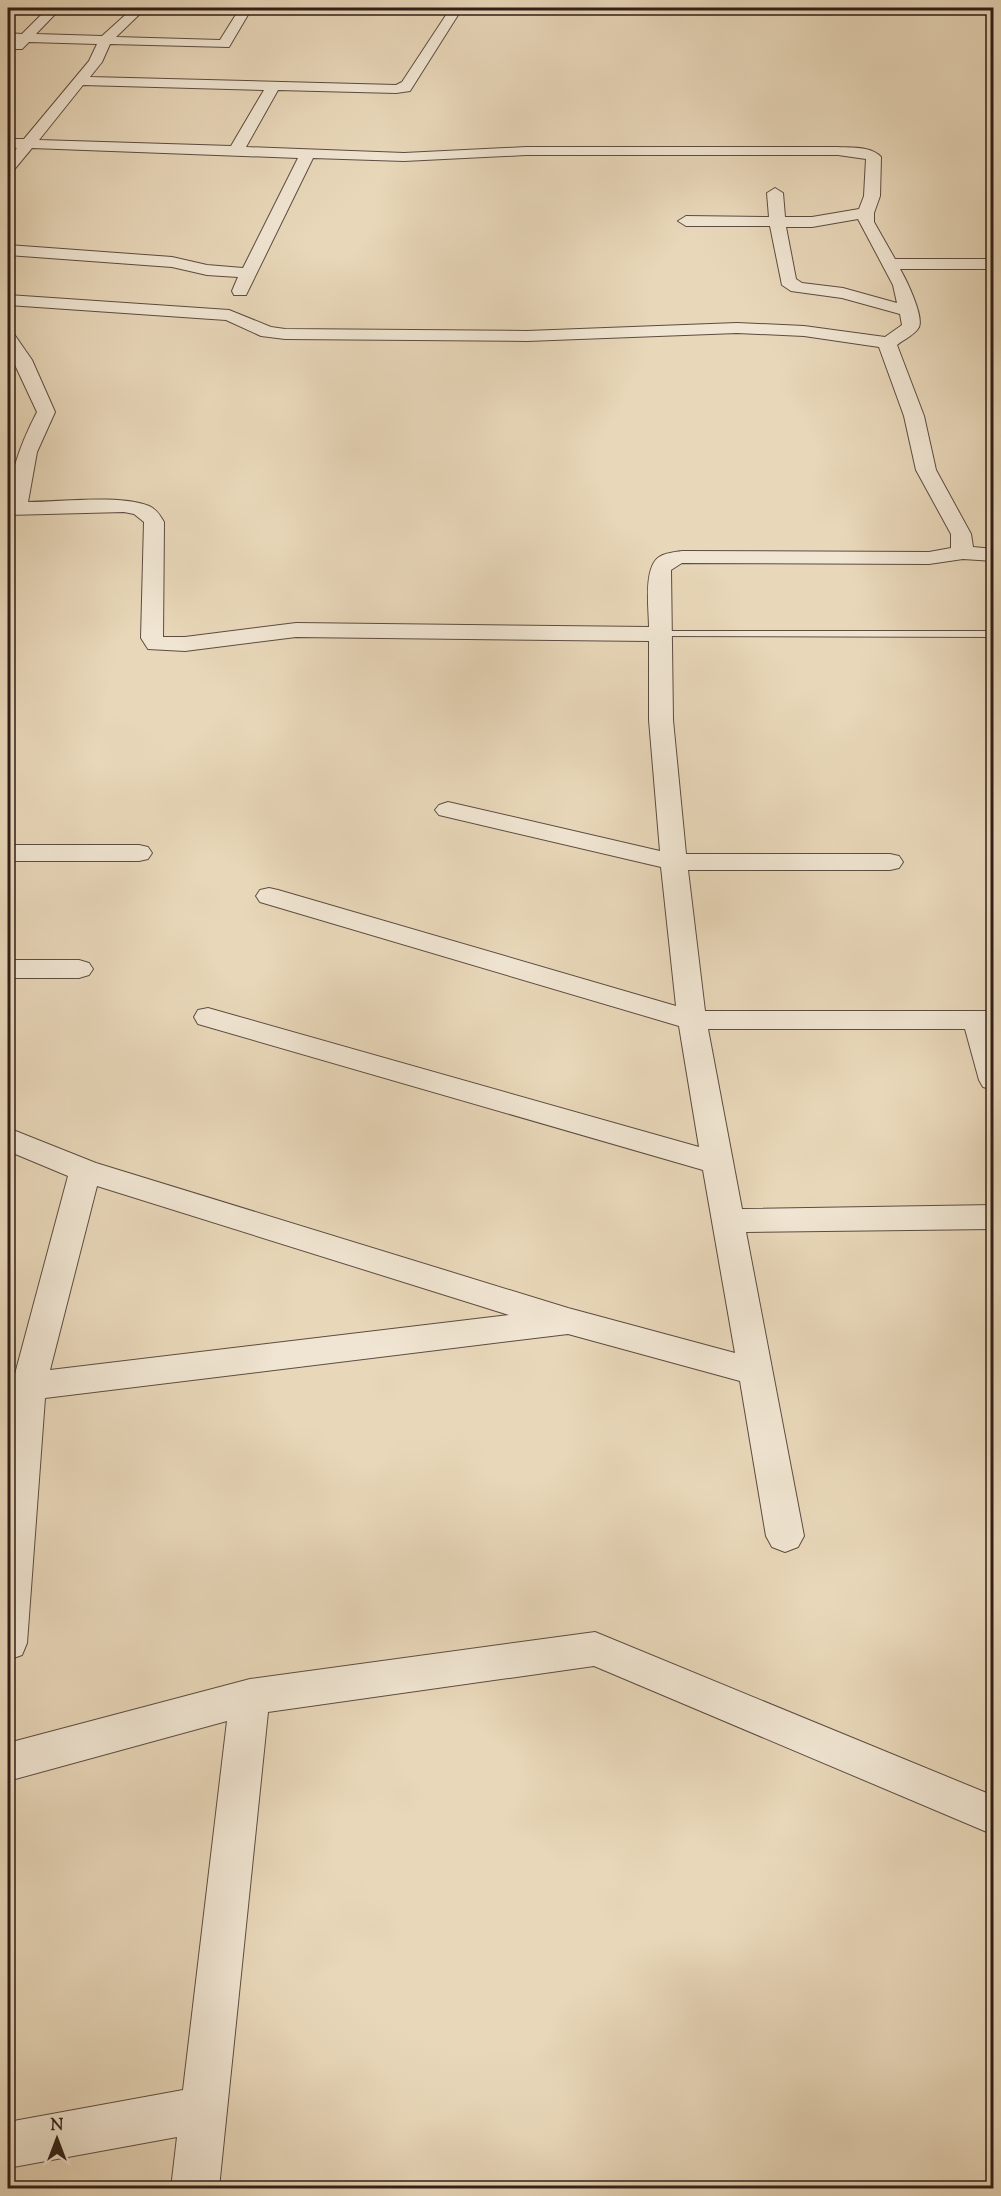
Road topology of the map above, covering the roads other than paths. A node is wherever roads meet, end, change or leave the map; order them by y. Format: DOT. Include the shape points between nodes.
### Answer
graph roads {
  1 [pos="55,8"];
  2 [pos="140,8"];
  3 [pos="246,8"];
  4 [pos="452,15"];
  5 [pos="8,37"];
  6 [pos="25,38"];
  7 [pos="105,40"];
  8 [pos="8,55"];
  9 [pos="80,81"];
  10 [pos="273,86"];
  11 [pos="8,143"];
  12 [pos="28,143"];
  13 [pos="236,151"];
  14 [pos="308,153"];
  15 [pos="8,168"];
  16 [pos="775,192"];
  17 [pos="866,213"];
  18 [pos="686,221"];
  19 [pos="777,223"];
  20 [pos="8,250"];
  21 [pos="890,264"];
  22 [pos="993,264"];
  23 [pos="249,273"];
  24 [pos="8,300"];
  25 [pos="908,311"];
  26 [pos="229,315"];
  27 [pos="8,338"];
  28 [pos="888,344"];
  29 [pos="15,362"];
  30 [pos="12,508"];
  31 [pos="961,552"];
  32 [pos="993,555"];
  33 [pos="661,634"];
  34 [pos="993,634"];
  35 [pos="448,810"];
  36 [pos="8,853"];
  37 [pos="139,853"];
  38 [pos="674,862"];
  39 [pos="890,862"];
  40 [pos="269,896"];
  41 [pos="8,969"];
  42 [pos="78,969"];
  43 [pos="208,1017"];
  44 [pos="692,1020"];
  45 [pos="985,1020"];
  46 [pos="993,1080"];
  47 [pos="8,1139"];
  48 [pos="718,1163"];
  49 [pos="85,1171"];
  50 [pos="993,1217"];
  51 [pos="728,1221"];
  52 [pos="568,1321"];
  53 [pos="755,1372"];
  54 [pos="18,1387"];
  55 [pos="785,1536"];
  56 [pos="8,1643"];
  57 [pos="250,1697"];
  58 [pos="8,1762"];
  59 [pos="993,1816"];
  60 [pos="204,2109"];
  61 [pos="8,2145"];
  62 [pos="195,2188"];
  1 -- 6 [label="street"];
  2 -- 7 [label="street"];
  3 -- 7 [label="street" via="224,44"];
  4 -- 10 [label="street" via="405,88"];
  5 -- 6 [label="street"];
  6 -- 7 [label="street"];
  6 -- 8 [label="street"];
  7 -- 9 [label="street"];
  9 -- 10 [label="street"];
  9 -- 12 [label="street"];
  10 -- 13 [label="street"];
  11 -- 12 [label="street"];
  12 -- 13 [label="street"];
  12 -- 15 [label="street"];
  13 -- 14 [label="street"];
  14 -- 17 [label="street" via="405,157 526,151 863,153 874,158 872,196"];
  14 -- 23 [label="street"];
  16 -- 19 [label="street"];
  17 -- 19 [label="street"];
  17 -- 21 [label="street" via="866,222"];
  18 -- 19 [label="street"];
  19 -- 25 [label="street" via="791,284"];
  20 -- 23 [label="street" via="172,262"];
  21 -- 22 [label="street"];
  21 -- 25 [label="street"];
  23 -- 26 [label="street"];
  24 -- 26 [label="street"];
  25 -- 28 [label="street" via="910,327"];
  26 -- 28 [label="street" via="267,332 285,334 527,336 737,328 819,332"];
  27 -- 29 [label="street"];
  28 -- 31 [label="street" via="914,416 926,470 961,534"];
  29 -- 30 [label="street" via="46,412 27,452"];
  30 -- 33 [label="street" via="124,506 149,513 154,522 152,638 156,644 296,630"];
  31 -- 32 [label="street"];
  31 -- 33 [label="street" via="929,558 670,559 660,570"];
  33 -- 34 [label="lane"];
  33 -- 38 [label="street" via="662,727"];
  35 -- 38 [label="street"];
  36 -- 37 [label="street"];
  38 -- 39 [label="street"];
  38 -- 44 [label="street"];
  40 -- 44 [label="street"];
  41 -- 42 [label="street"];
  43 -- 48 [label="street"];
  44 -- 45 [label="street"];
  44 -- 48 [label="street"];
  45 -- 46 [label="street"];
  47 -- 49 [label="street"];
  48 -- 51 [label="street"];
  49 -- 52 [label="street"];
  49 -- 54 [label="street"];
  50 -- 51 [label="street"];
  51 -- 53 [label="street"];
  52 -- 53 [label="street"];
  52 -- 54 [label="street"];
  53 -- 55 [label="street"];
  54 -- 56 [label="street"];
  57 -- 58 [label="street"];
  57 -- 59 [label="street" via="595,1649"];
  57 -- 60 [label="street"];
  60 -- 61 [label="street"];
  60 -- 62 [label="street"];
}
